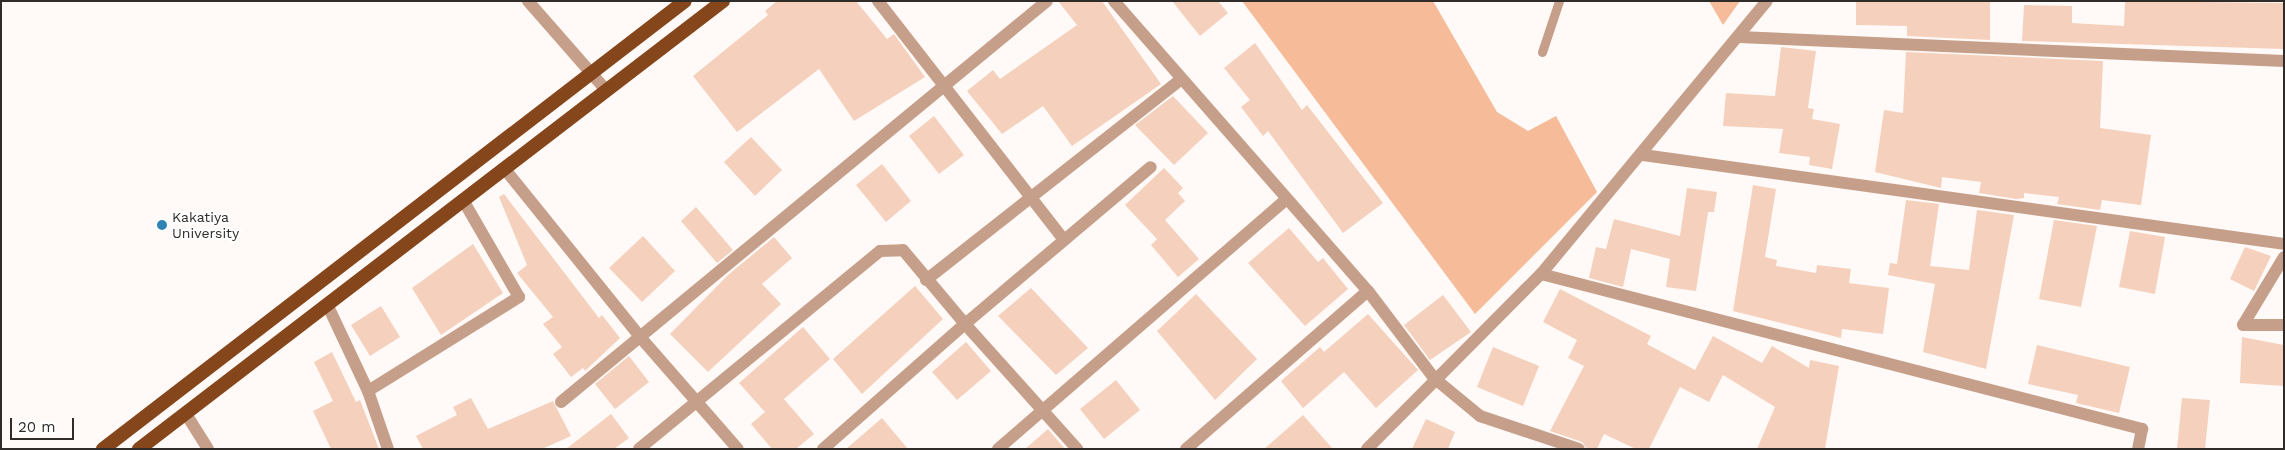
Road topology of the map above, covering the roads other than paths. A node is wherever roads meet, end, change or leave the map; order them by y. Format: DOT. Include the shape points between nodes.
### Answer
graph roads {
  1 [pos="528,1"];
  2 [pos="685,1"];
  3 [pos="723,1"];
  4 [pos="878,1"];
  5 [pos="1047,1"];
  6 [pos="1114,1"];
  7 [pos="1559,1"];
  8 [pos="1767,1"];
  9 [pos="1739,37"];
  10 [pos="1542,52"];
  11 [pos="2284,61"];
  12 [pos="592,72"];
  13 [pos="1180,80"];
  14 [pos="945,86"];
  15 [pos="606,90"];
  16 [pos="1642,155"];
  17 [pos="1151,167"];
  18 [pos="504,168"];
  19 [pos="1029,195"];
  20 [pos="1287,198"];
  21 [pos="463,200"];
  22 [pos="1064,240"];
  23 [pos="2284,244"];
  24 [pos="2284,257"];
  25 [pos="1541,274"];
  26 [pos="926,280"];
  27 [pos="1368,291"];
  28 [pos="327,304"];
  29 [pos="965,324"];
  30 [pos="2284,325"];
  31 [pos="641,338"];
  32 [pos="1434,378"];
  33 [pos="368,391"];
  34 [pos="561,402"];
  35 [pos="698,402"];
  36 [pos="1042,410"];
  37 [pos="186,414"];
  38 [pos="103,449"];
  39 [pos="139,449"];
  40 [pos="208,449"];
  41 [pos="388,449"];
  42 [pos="639,449"];
  43 [pos="738,449"];
  44 [pos="823,449"];
  45 [pos="998,449"];
  46 [pos="1077,449"];
  47 [pos="1186,449"];
  48 [pos="1367,449"];
  49 [pos="1579,449"];
  50 [pos="2138,449"];
  1 -- 12 [label="street"];
  2 -- 12 [label="highway"];
  3 -- 15 [label="highway"];
  4 -- 14 [label="street"];
  5 -- 14 [label="street"];
  6 -- 13 [label="street"];
  7 -- 10 [label="lane"];
  8 -- 9 [label="street"];
  9 -- 11 [label="street"];
  9 -- 16 [label="street"];
  12 -- 15 [label="street"];
  12 -- 38 [label="highway"];
  13 -- 19 [label="street"];
  13 -- 20 [label="street"];
  14 -- 19 [label="street"];
  14 -- 31 [label="street"];
  15 -- 18 [label="highway"];
  16 -- 23 [label="street"];
  16 -- 25 [label="street"];
  17 -- 22 [label="street"];
  18 -- 21 [label="highway"];
  18 -- 31 [label="street"];
  19 -- 22 [label="street"];
  19 -- 26 [label="street"];
  20 -- 27 [label="street"];
  20 -- 36 [label="street"];
  21 -- 28 [label="highway"];
  21 -- 33 [label="street" via="519,297"];
  22 -- 29 [label="street"];
  24 -- 30 [label="street" via="2243,324"];
  25 -- 32 [label="street"];
  25 -- 50 [label="street" via="2142,429"];
  26 -- 29 [label="street"];
  26 -- 35 [label="street" via="903,250 880,251 806,308"];
  27 -- 32 [label="street"];
  27 -- 47 [label="street"];
  28 -- 33 [label="street"];
  28 -- 37 [label="highway"];
  29 -- 36 [label="street"];
  29 -- 44 [label="street"];
  31 -- 34 [label="street"];
  31 -- 35 [label="street"];
  32 -- 48 [label="street"];
  32 -- 49 [label="street" via="1480,416"];
  33 -- 41 [label="street"];
  35 -- 42 [label="street"];
  35 -- 43 [label="street"];
  36 -- 45 [label="street"];
  36 -- 46 [label="street"];
  37 -- 39 [label="highway"];
  37 -- 40 [label="street"];
}
